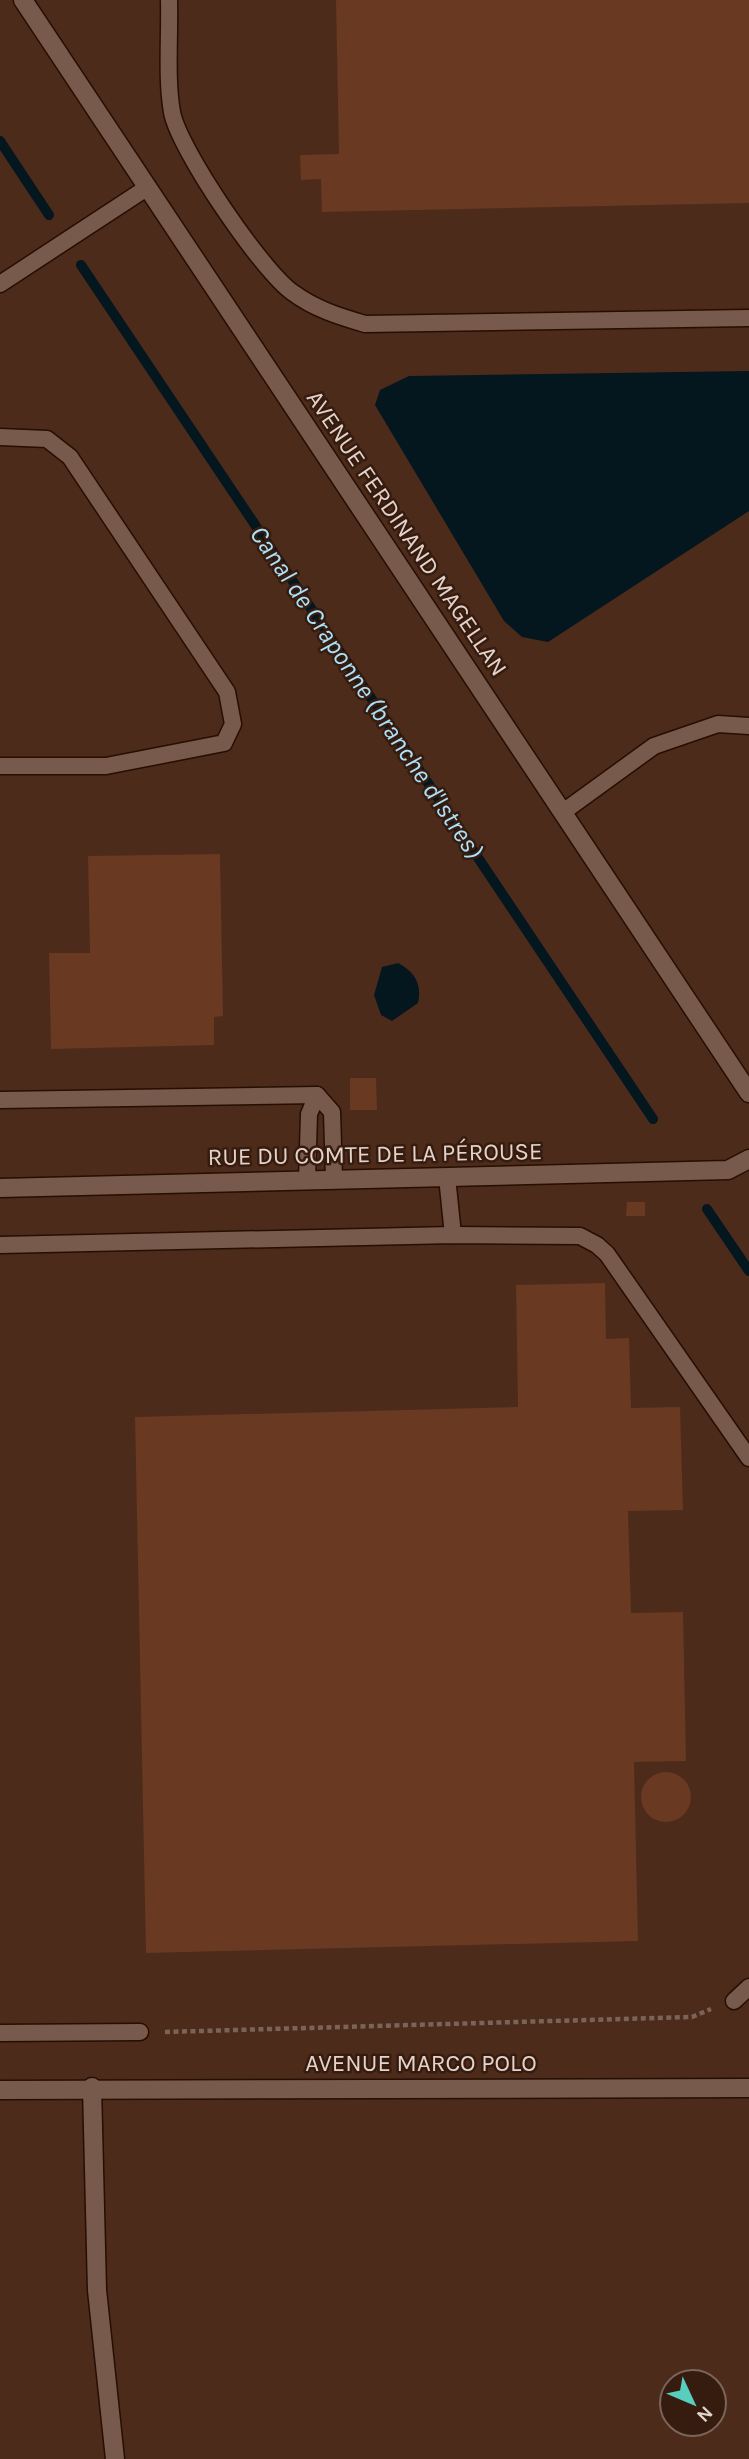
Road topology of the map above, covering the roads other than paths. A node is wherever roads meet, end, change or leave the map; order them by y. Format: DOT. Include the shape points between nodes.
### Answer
graph roads {
  1 [pos="23,0"];
  2 [pos="169,0"];
  3 [pos="148,187"];
  4 [pos="0,284"];
  5 [pos="749,318"];
  6 [pos="0,436"];
  7 [pos="749,726"];
  8 [pos="0,766"];
  9 [pos="563,812"];
  10 [pos="749,1093"];
  11 [pos="317,1095"];
  12 [pos="0,1100"];
  13 [pos="749,1160"];
  14 [pos="447,1177"];
  15 [pos="334,1179"];
  16 [pos="307,1180"];
  17 [pos="0,1188"];
  18 [pos="453,1235"];
  19 [pos="0,1245"];
  20 [pos="749,1458"];
  21 [pos="749,1987"];
  22 [pos="734,2001"];
  23 [pos="140,2032"];
  24 [pos="0,2033"];
  25 [pos="92,2087"];
  26 [pos="749,2088"];
  27 [pos="0,2090"];
  28 [pos="115,2459"];
  1 -- 3 [label="street, AVENUE FERDINAND MAGELLAN"];
  2 -- 5 [label="lane" via="172,111 180,139 258,258 290,291 324,312 365,324"];
  3 -- 4 [label="lane"];
  3 -- 9 [label="street, AVENUE FERDINAND MAGELLAN"];
  6 -- 8 [label="lane" via="47,439 70,457 228,692 233,724 224,743 106,766"];
  7 -- 9 [label="lane" via="718,724 654,746"];
  9 -- 10 [label="street, AVENUE FERDINAND MAGELLAN"];
  11 -- 12 [label="lane"];
  11 -- 15 [label="lane" via="332,1112"];
  11 -- 16 [label="lane" via="309,1114"];
  13 -- 14 [label="street, RUE DU COMTE DE LA PÉROUSE" via="728,1170"];
  14 -- 15 [label="street, RUE DU COMTE DE LA PÉROUSE"];
  14 -- 18 [label="lane"];
  15 -- 16 [label="street, RUE DU COMTE DE LA PÉROUSE"];
  16 -- 17 [label="street, RUE DU COMTE DE LA PÉROUSE"];
  18 -- 19 [label="lane"];
  18 -- 20 [label="lane" via="580,1236 597,1245"];
  21 -- 22 [label="lane"];
  23 -- 24 [label="lane"];
  25 -- 26 [label="street, AVENUE MARCO POLO"];
  25 -- 27 [label="street, AVENUE MARCO POLO"];
  25 -- 28 [label="street" via="97,2290"];
}
